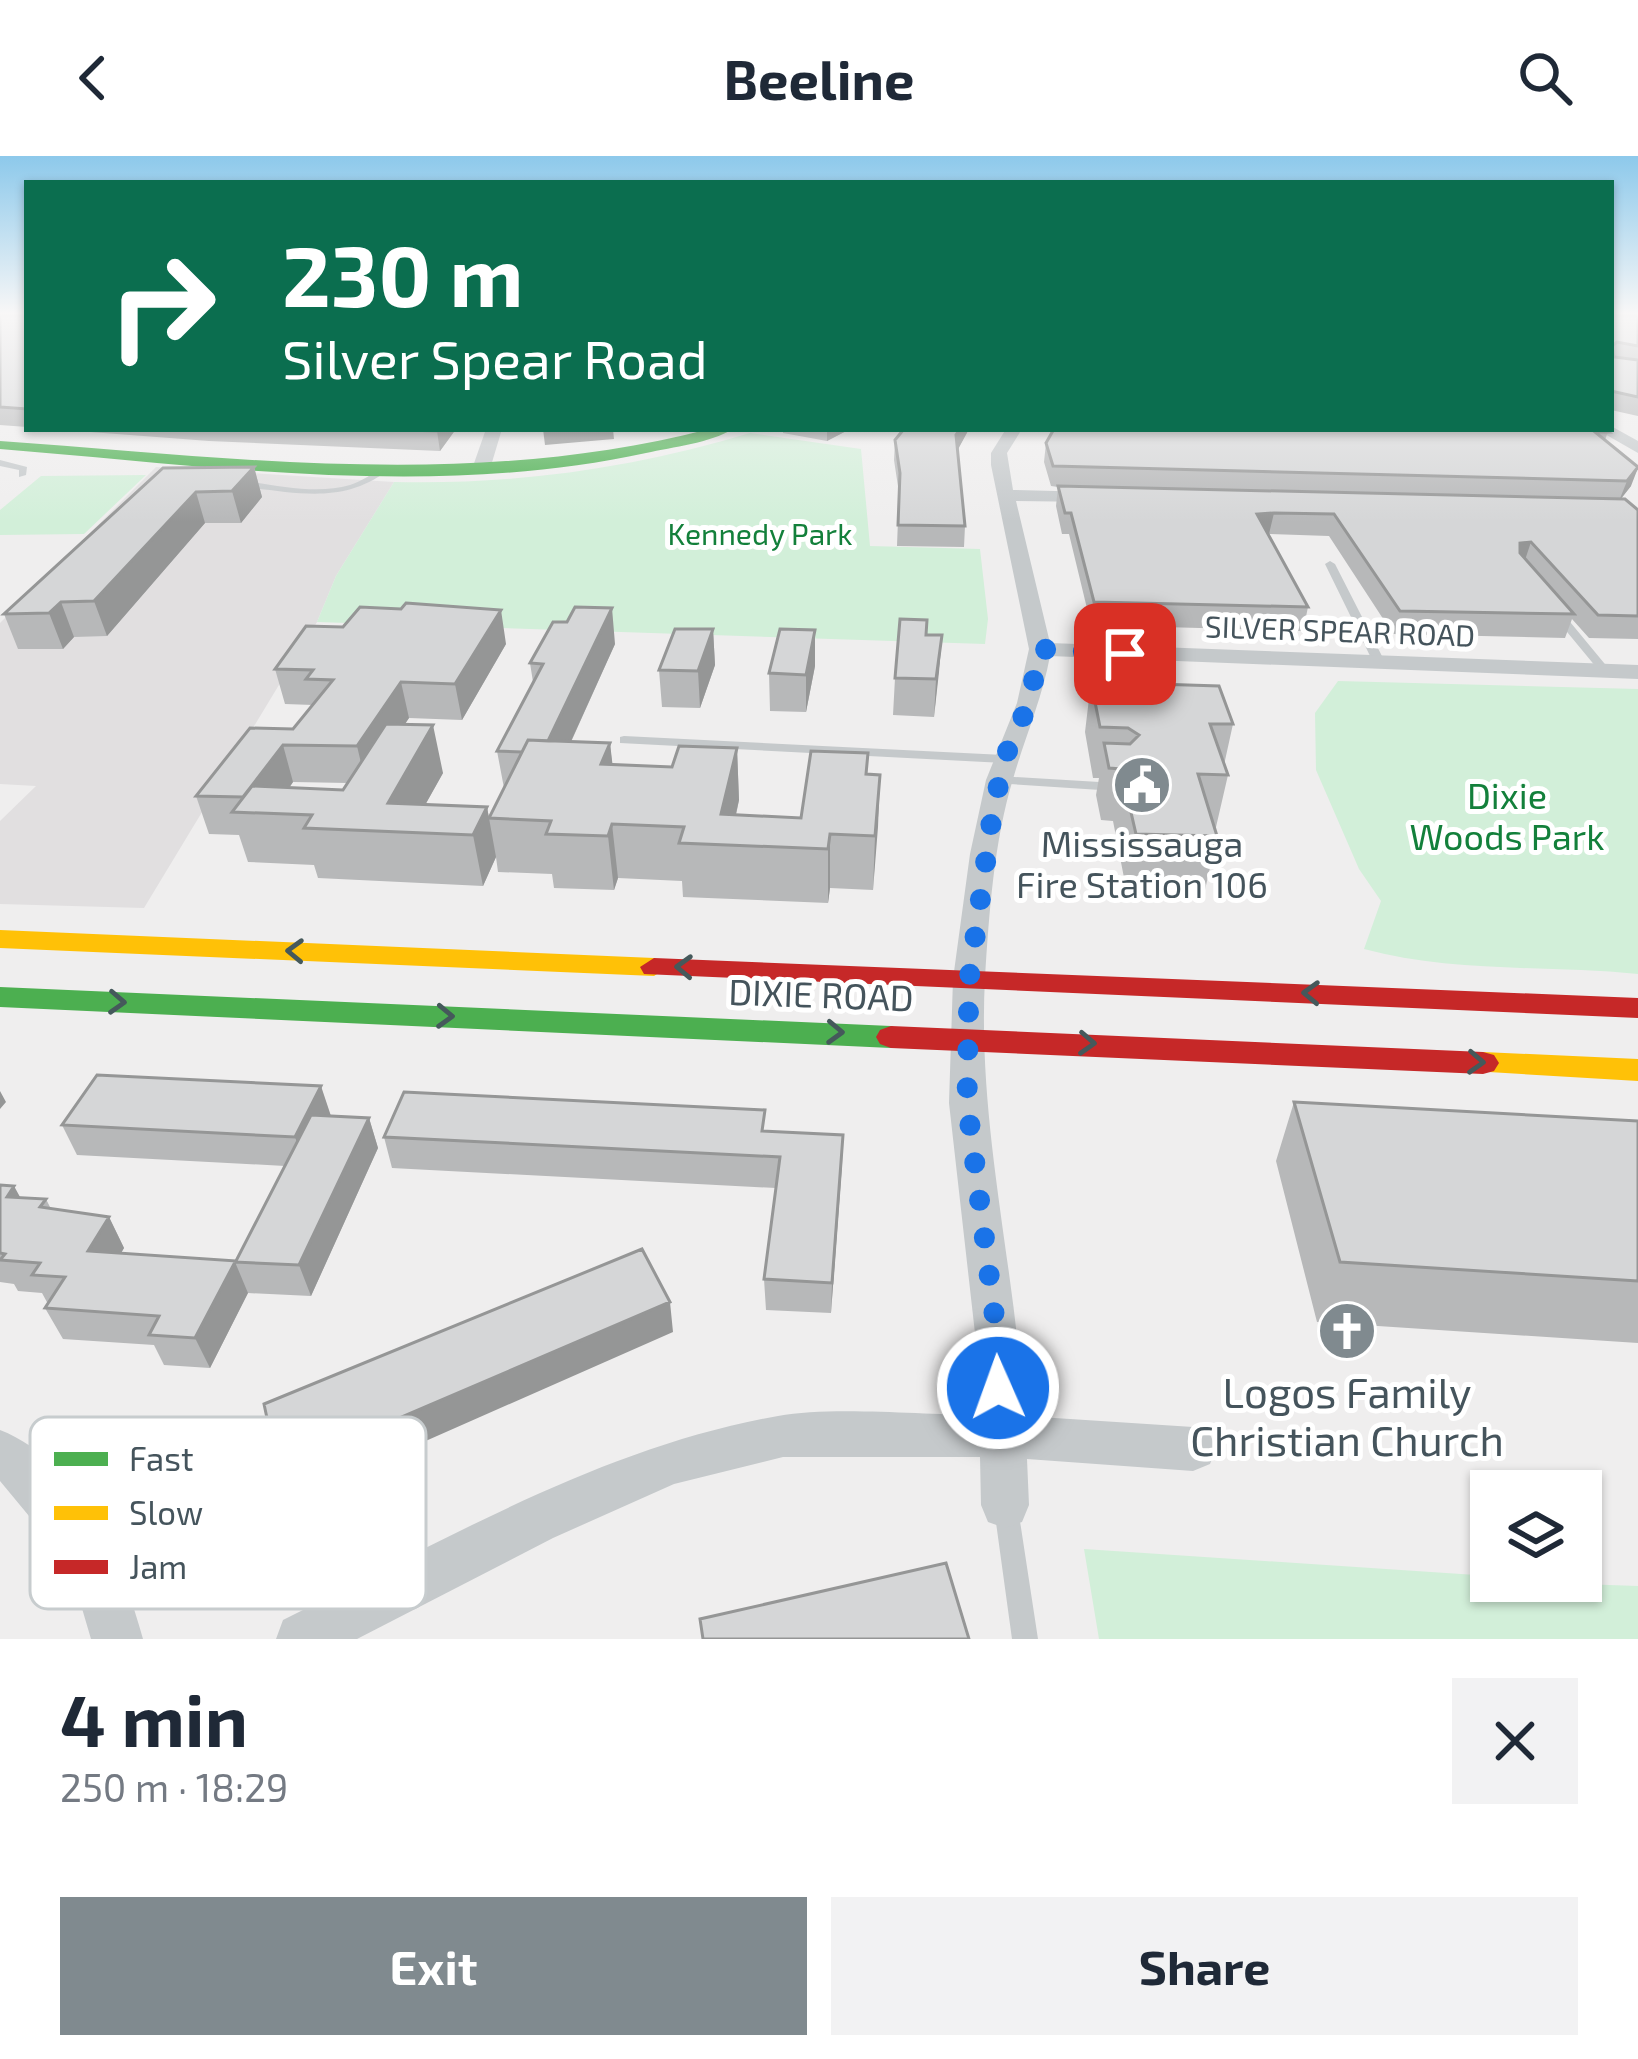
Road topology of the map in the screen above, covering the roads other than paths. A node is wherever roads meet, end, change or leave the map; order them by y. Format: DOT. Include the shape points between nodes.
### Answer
graph roads {
  1 [pos="493,432"];
  2 [pos="715,432"];
  3 [pos="1012,432"];
  4 [pos="1609,432"];
  5 [pos="1638,448"];
  6 [pos="1,450"];
  7 [pos="384,469"];
  8 [pos="481,469"];
  9 [pos="22,476"];
  10 [pos="229,483"];
  11 [pos="1004,495"];
  12 [pos="1113,498"];
  13 [pos="1330,564"];
  14 [pos="1548,604"];
  15 [pos="1040,649"];
  16 [pos="1379,662"];
  17 [pos="1605,671"];
  18 [pos="1638,672"];
  19 [pos="624,740"];
  20 [pos="1002,770"];
  21 [pos="1119,788"];
  22 [pos="0,939"];
  23 [pos="969,980"];
  24 [pos="0,997"];
  25 [pos="1638,1008"];
  26 [pos="970,1037"];
  27 [pos="1638,1070"];
  28 [pos="1000,1436"];
  29 [pos="1193,1450"];
  30 [pos="0,1452"];
  31 [pos="30,1474"];
  32 [pos="1005,1505"];
  33 [pos="426,1576"];
  34 [pos="106,1609"];
  35 [pos="361,1609"];
  36 [pos="117,1639"];
  37 [pos="302,1639"];
  38 [pos="1025,1639"];
  1 -- 8 [label="street"];
  2 -- 8 [label="main road" via="633,454"];
  3 -- 11 [label="street" via="1000,453"];
  4 -- 5 [label="street"];
  6 -- 7 [label="main road" via="186,466"];
  6 -- 9 [label="lane"];
  7 -- 8 [label="main road"];
  7 -- 10 [label="lane" via="350,490"];
  11 -- 12 [label="street"];
  11 -- 15 [label="street"];
  13 -- 16 [label="lane"];
  14 -- 17 [label="lane"];
  15 -- 16 [label="street, SILVER SPEAR ROAD"];
  15 -- 20 [label="street"];
  16 -- 17 [label="street, SILVER SPEAR ROAD"];
  17 -- 18 [label="street, SILVER SPEAR ROAD"];
  19 -- 20 [label="lane"];
  20 -- 21 [label="lane"];
  20 -- 23 [label="street"];
  23 -- 22 [label="main road, DIXIE ROAD, one-way"];
  25 -- 23 [label="main road, DIXIE ROAD, one-way"];
  23 -- 26 [label="street"];
  24 -- 26 [label="main road, DIXIE ROAD, one-way"];
  26 -- 27 [label="main road, DIXIE ROAD, one-way"];
  26 -- 28 [label="street" via="967,1102 999,1352"];
  28 -- 29 [label="street"];
  28 -- 32 [label="street"];
  28 -- 33 [label="street" via="784,1436 670,1463"];
  30 -- 31 [label="street"];
  32 -- 38 [label="lane"];
  34 -- 36 [label="street"];
  35 -- 37 [label="street"];
}
